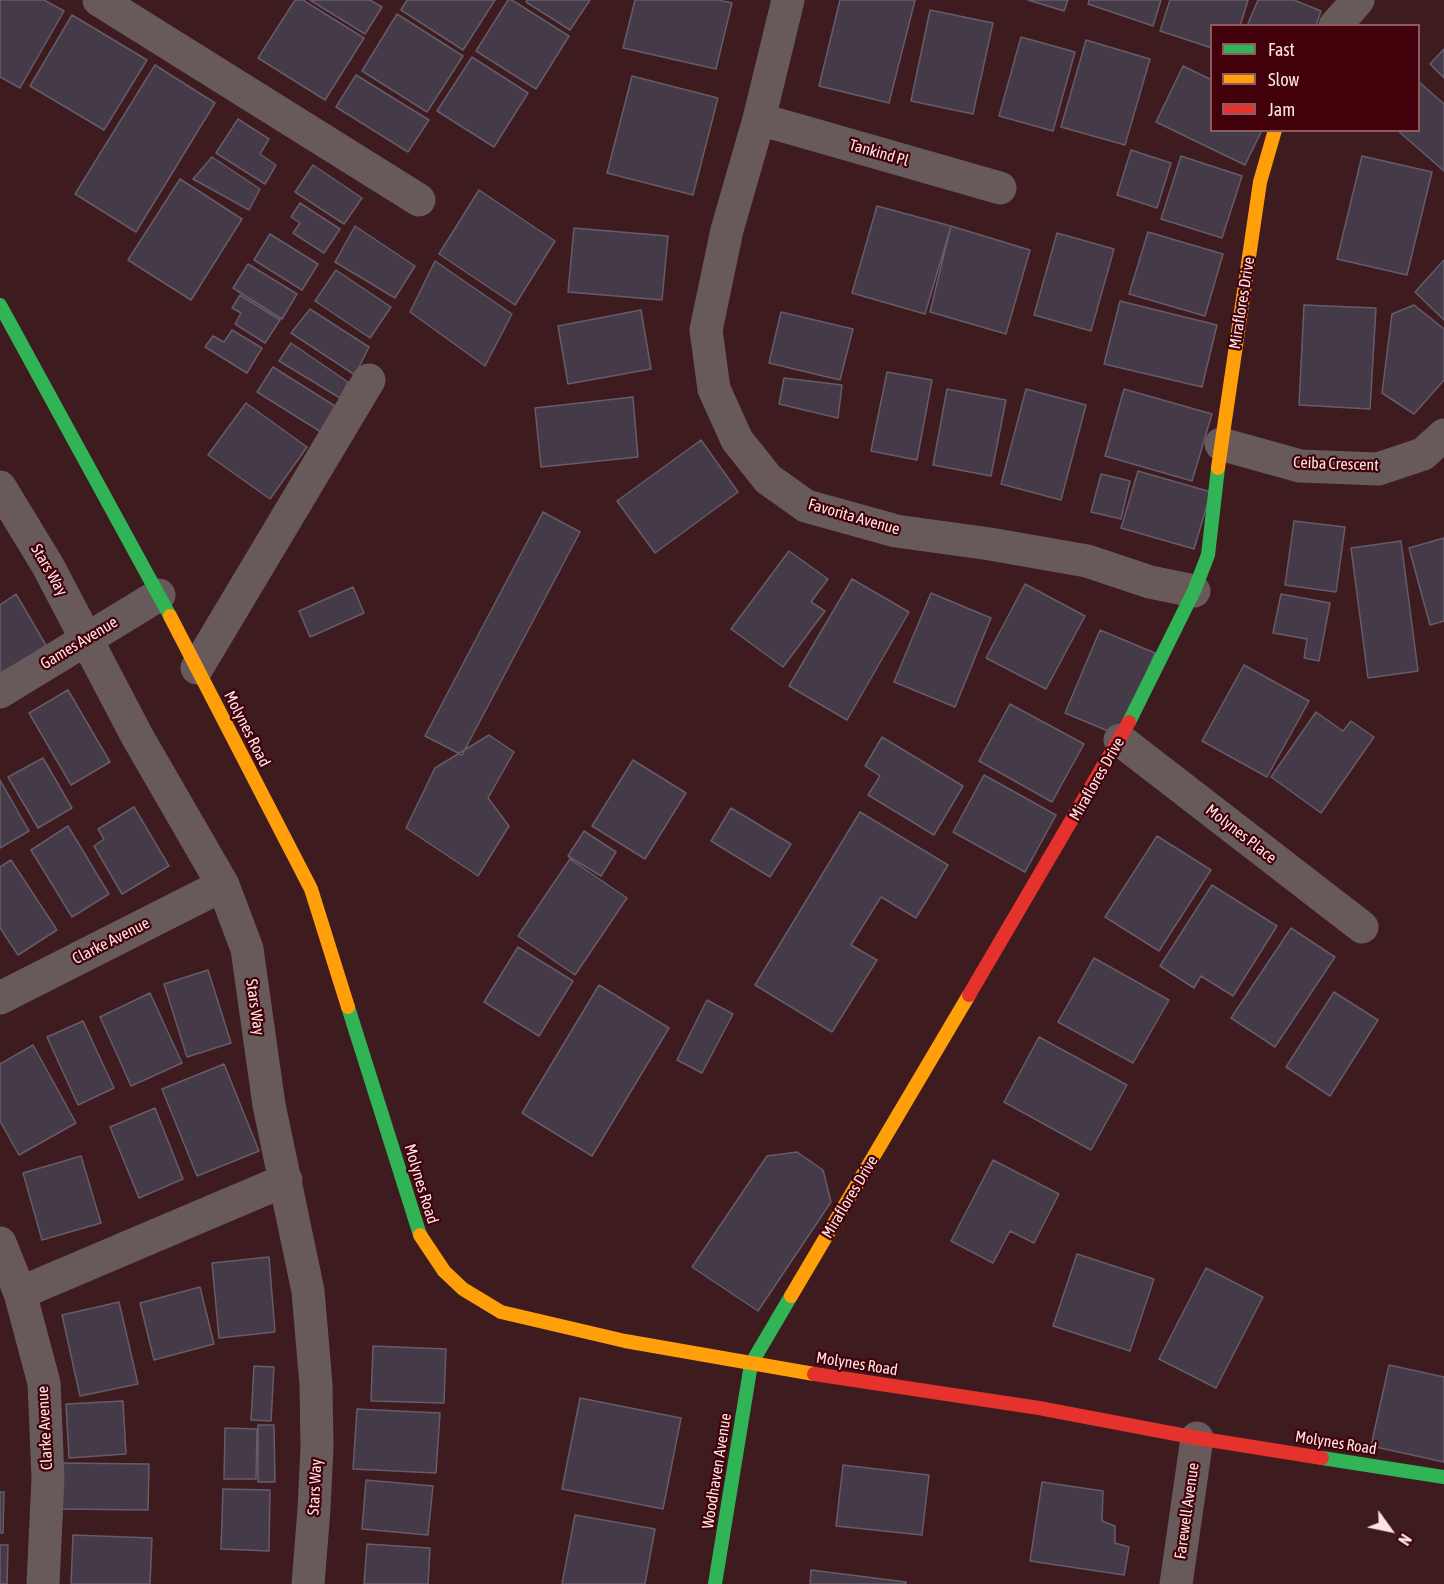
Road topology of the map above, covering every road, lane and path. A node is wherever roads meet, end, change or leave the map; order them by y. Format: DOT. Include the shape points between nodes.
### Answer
graph roads {
  1 [pos="99,0"];
  2 [pos="788,0"];
  3 [pos="1358,0"];
  4 [pos="1337,24"];
  5 [pos="759,119"];
  6 [pos="1274,132"];
  7 [pos="1000,188"];
  8 [pos="419,200"];
  9 [pos="0,305"];
  10 [pos="369,380"];
  11 [pos="1444,435"];
  12 [pos="1221,444"];
  13 [pos="0,487"];
  14 [pos="1194,591"];
  15 [pos="159,595"];
  16 [pos="87,638"];
  17 [pos="197,668"];
  18 [pos="0,692"];
  19 [pos="1120,740"];
  20 [pos="223,885"];
  21 [pos="1362,927"];
  22 [pos="0,998"];
  23 [pos="286,1180"];
  24 [pos="0,1243"];
  25 [pos="20,1293"];
  26 [pos="751,1364"];
  27 [pos="1197,1438"];
  28 [pos="1444,1477"];
  29 [pos="43,1584"];
  30 [pos="308,1584"];
  31 [pos="714,1584"];
  32 [pos="1176,1584"];
  1 -- 8 [label="street"];
  2 -- 5 [label="street, Favorita Avenue"];
  3 -- 4 [label="street"];
  5 -- 7 [label="street, Tankind Pl"];
  5 -- 14 [label="street, Favorita Avenue" via="728,230 706,330 714,389 737,440 768,479 806,506 896,531 1087,561 1150,582"];
  6 -- 12 [label="main road, Miraflores Drive" via="1260,182"];
  9 -- 15 [label="main road, Molynes Road"];
  10 -- 17 [label="street"];
  11 -- 12 [label="street, Ceiba Crescent" via="1423,453 1378,469 1300,466"];
  12 -- 14 [label="main road, Miraflores Drive" via="1208,555"];
  13 -- 16 [label="street, Stars Way"];
  14 -- 19 [label="main road, Miraflores Drive"];
  15 -- 16 [label="street, Games Avenue"];
  15 -- 17 [label="main road, Molynes Road"];
  16 -- 18 [label="street, Games Avenue"];
  16 -- 20 [label="street, Stars Way" via="137,736"];
  17 -- 26 [label="main road, Molynes Road" via="311,889 420,1237 444,1271 463,1289 501,1312 625,1341"];
  19 -- 21 [label="street, Molynes Place"];
  19 -- 26 [label="main road, Miraflores Drive"];
  20 -- 22 [label="street, Clarke Avenue"];
  20 -- 23 [label="street, Stars Way" via="247,949 269,1106"];
  23 -- 25 [label="street"];
  23 -- 30 [label="street, Stars Way" via="308,1291 316,1385"];
  24 -- 25 [label="street, Clarke Avenue"];
  25 -- 29 [label="street, Clarke Avenue" via="44,1383 48,1478"];
  26 -- 27 [label="main road, Molynes Road" via="1039,1408"];
  26 -- 31 [label="main road, Woodhaven Avenue"];
  27 -- 28 [label="main road, Molynes Road"];
  27 -- 32 [label="street, Farewell Avenue"];
}
